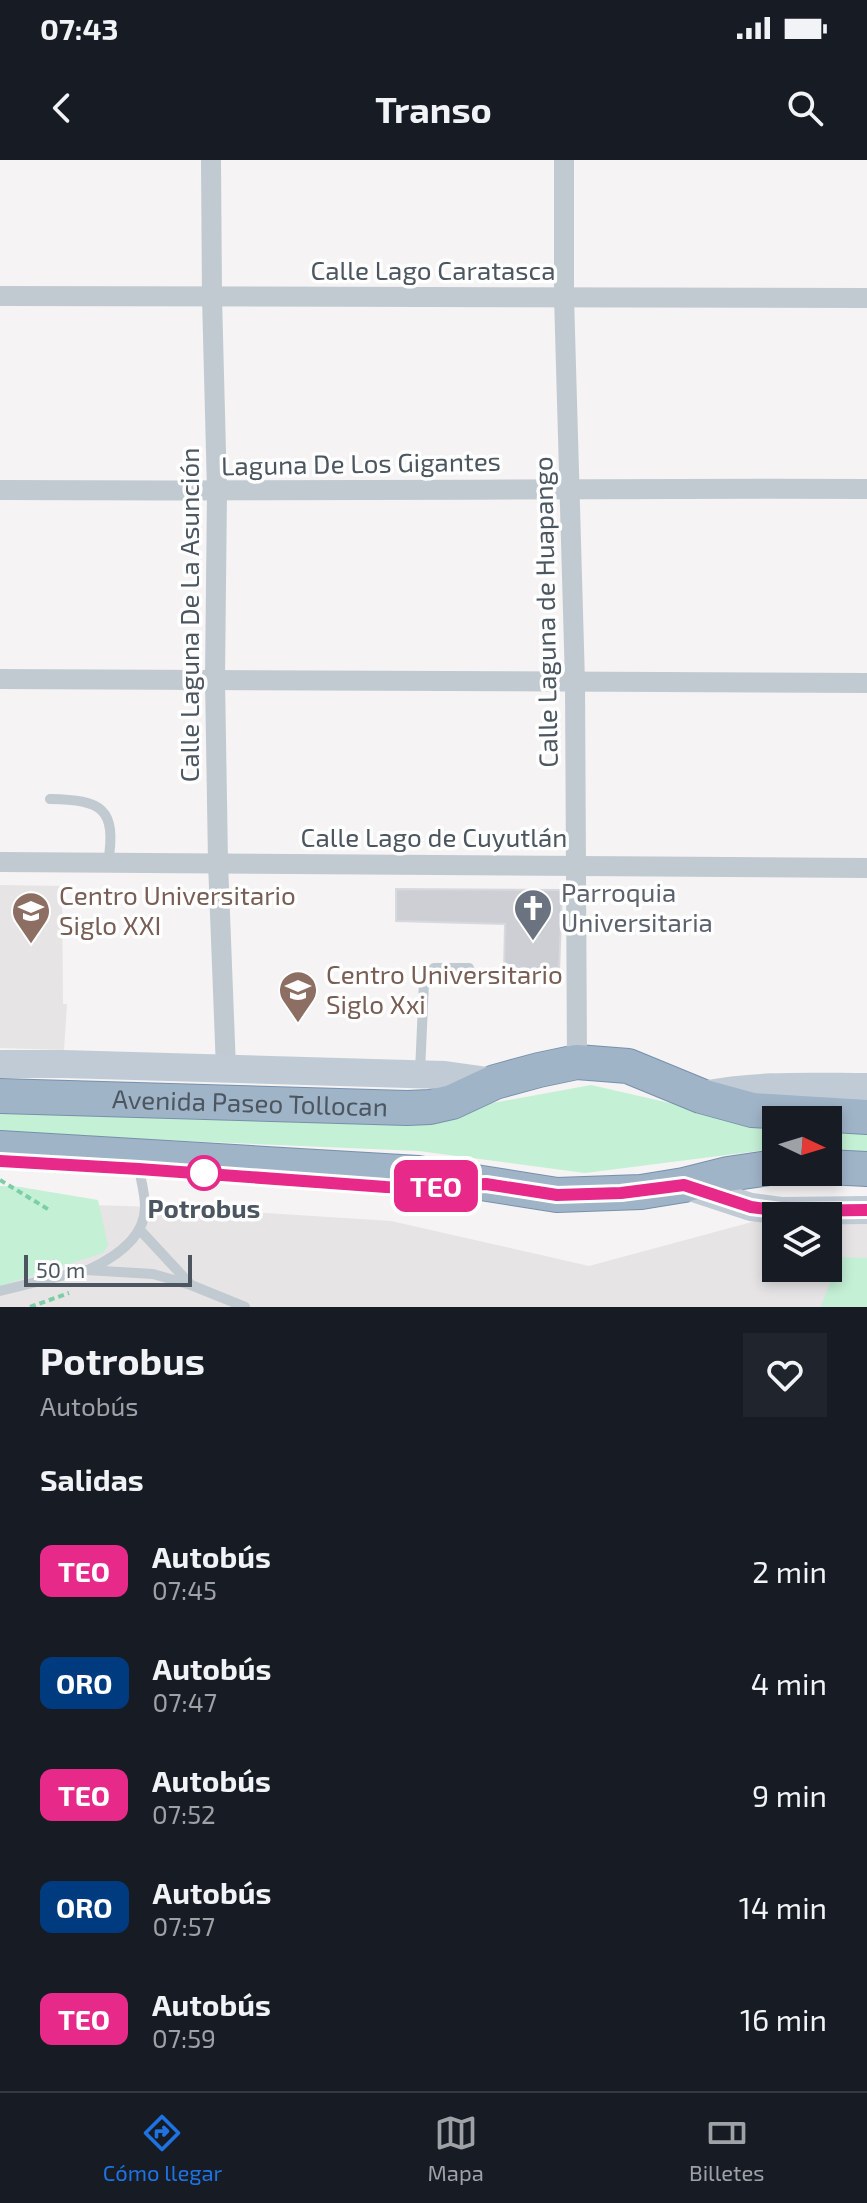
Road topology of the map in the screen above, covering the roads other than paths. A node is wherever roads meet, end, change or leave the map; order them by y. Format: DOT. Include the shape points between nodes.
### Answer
graph roads {
  1 [pos="211,160"];
  2 [pos="564,160"];
  3 [pos="0,296"];
  4 [pos="564,296"];
  5 [pos="212,297"];
  6 [pos="867,298"];
  7 [pos="570,487"];
  8 [pos="867,489"];
  9 [pos="0,490"];
  10 [pos="217,491"];
  11 [pos="0,679"];
  12 [pos="215,679"];
  13 [pos="575,682"];
  14 [pos="867,683"];
  15 [pos="50,799"];
  16 [pos="0,862"];
  17 [pos="218,862"];
  18 [pos="108,863"];
  19 [pos="576,865"];
  20 [pos="867,868"];
  21 [pos="469,968"];
  22 [pos="577,1062"];
  23 [pos="0,1064"];
  24 [pos="226,1069"];
  25 [pos="420,1074"];
  26 [pos="495,1082"];
  27 [pos="867,1087"];
  28 [pos="0,1096"];
  29 [pos="701,1096"];
  30 [pos="867,1117"];
  31 [pos="0,1148"];
  32 [pos="0,1161"];
  33 [pos="842,1168"];
  34 [pos="139,1169"];
  35 [pos="762,1169"];
  36 [pos="867,1169"];
  37 [pos="486,1184"];
  38 [pos="684,1185"];
  39 [pos="867,1210"];
  40 [pos="140,1230"];
  41 [pos="86,1270"];
  42 [pos="191,1285"];
  43 [pos="0,1291"];
  44 [pos="245,1307"];
  1 -- 5 [label="street, Calle Laguna De La Asunción"];
  2 -- 4 [label="street, Calle Laguna de Huapango"];
  3 -- 5 [label="street, Calle Lago Caratasca"];
  4 -- 5 [label="street, Calle Lago Caratasca"];
  4 -- 6 [label="street, Calle Lago Caratasca"];
  4 -- 7 [label="street, Calle Laguna de Huapango"];
  5 -- 10 [label="street, Calle Laguna De La Asunción"];
  7 -- 8 [label="street, Laguna De Los Gigantes"];
  7 -- 10 [label="street, Laguna De Los Gigantes"];
  7 -- 13 [label="street, Calle Laguna de Huapango"];
  9 -- 10 [label="street, Laguna De Los Gigantes"];
  10 -- 12 [label="street, Calle Laguna De La Asunción"];
  11 -- 12 [label="street"];
  12 -- 13 [label="street"];
  12 -- 17 [label="street, Calle Laguna De La Asunción"];
  13 -- 14 [label="street"];
  13 -- 19 [label="street, Calle Laguna de Huapango"];
  15 -- 18 [label="lane" via="78,800 104,813 110,825"];
  16 -- 18 [label="street, Calle Lago de Cuyutlán"];
  17 -- 18 [label="street, Calle Lago de Cuyutlán"];
  17 -- 19 [label="street, Calle Lago de Cuyutlán"];
  17 -- 24 [label="street, Calle Laguna De La Asunción"];
  19 -- 20 [label="street, Calle Lago de Cuyutlán"];
  19 -- 22 [label="street, Calle Laguna de Huapango"];
  21 -- 25 [label="lane" via="434,968 424,982"];
  22 -- 26 [label="highway, Avenida Paseo Tollocan"];
  22 -- 29 [label="highway, Avenida Paseo Tollocan" via="628,1066"];
  23 -- 24 [label="main road, Avenida Paseo Tollocan"];
  24 -- 25 [label="main road, Avenida Paseo Tollocan"];
  25 -- 26 [label="main road, Avenida Paseo Tollocan"];
  26 -- 28 [label="highway, Avenida Paseo Tollocan" via="452,1102 407,1108"];
  27 -- 29 [label="main road" via="738,1089"];
  29 -- 30 [label="highway, Avenida Paseo Tollocan" via="752,1110"];
  31 -- 37 [label="highway" via="405,1172"];
  32 -- 34 [label="main road"];
  33 -- 36 [label="highway"];
  34 -- 37 [label="main road" via="386,1187"];
  34 -- 40 [label="lane" via="145,1207"];
  35 -- 38 [label="highway"];
  37 -- 38 [label="highway" via="557,1195"];
  38 -- 39 [label="main road" via="766,1209"];
  40 -- 41 [label="lane" via="117,1254"];
  40 -- 42 [label="lane"];
  41 -- 42 [label="lane" via="153,1274"];
  41 -- 43 [label="lane"];
  42 -- 44 [label="lane"];
}
